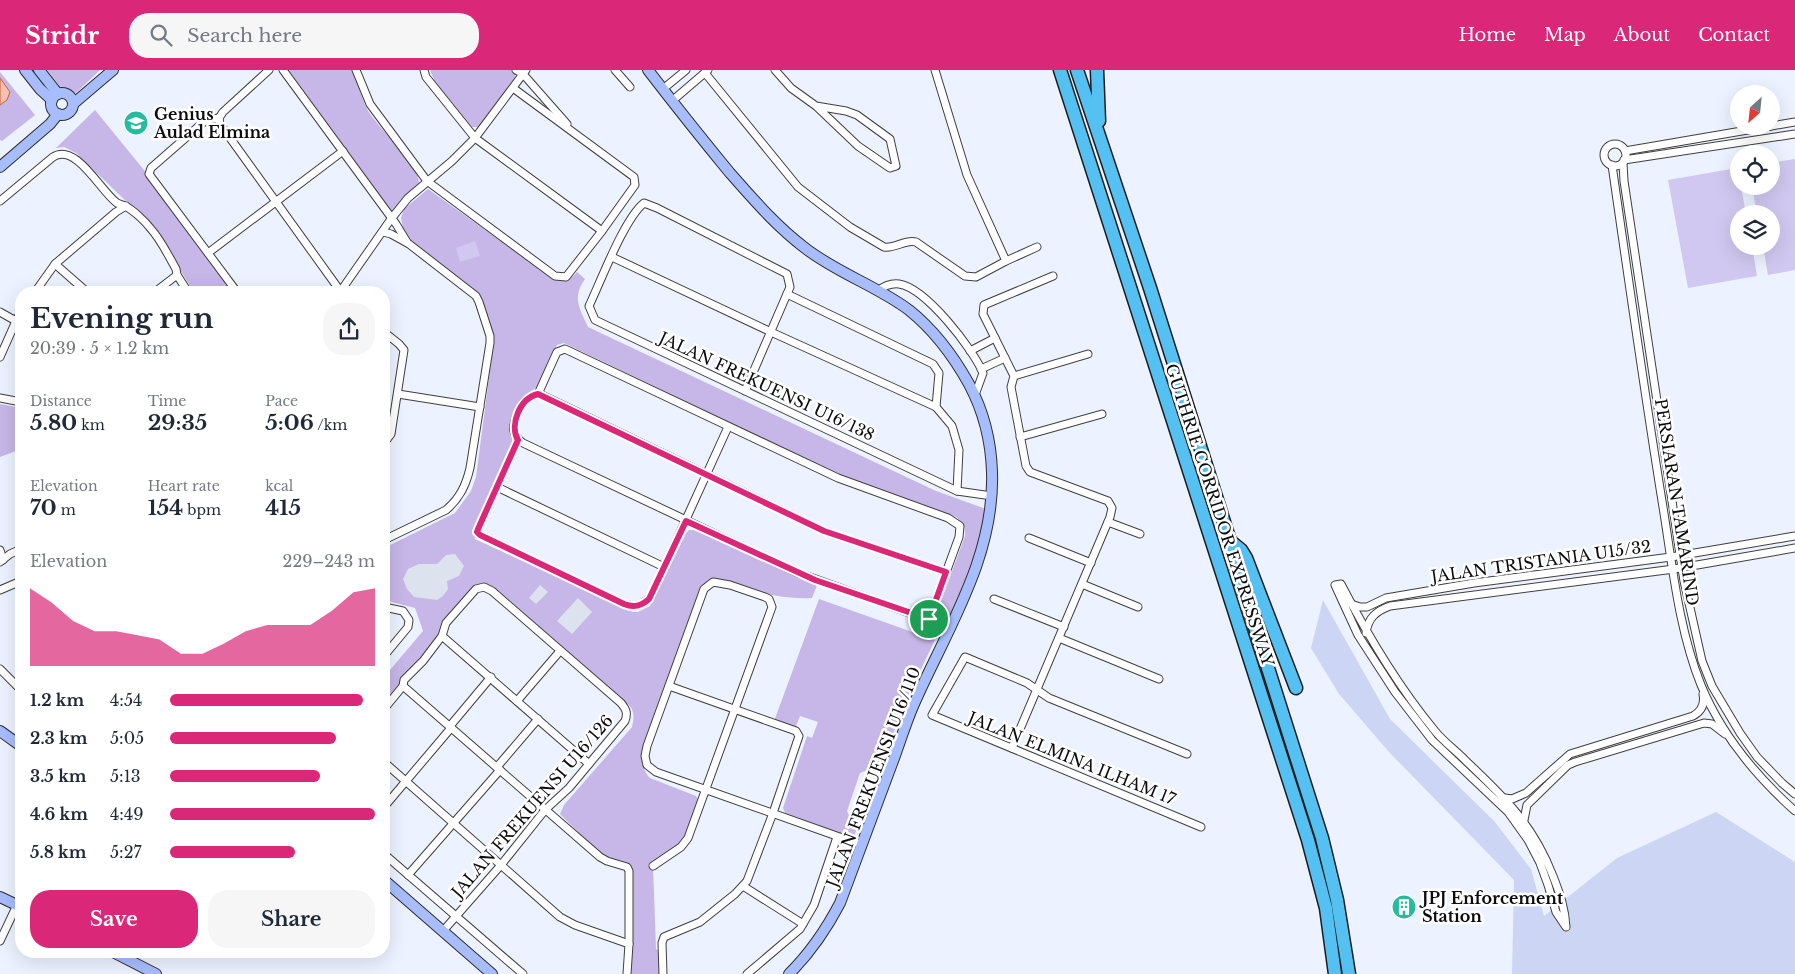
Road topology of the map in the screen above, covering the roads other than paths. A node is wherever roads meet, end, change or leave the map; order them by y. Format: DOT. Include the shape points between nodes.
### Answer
graph roads {
  1 [pos="25,70"];
  2 [pos="39,70"];
  3 [pos="113,70"];
  4 [pos="269,70"];
  5 [pos="283,70"];
  6 [pos="356,70"];
  7 [pos="424,70"];
  8 [pos="516,70"];
  9 [pos="615,70"];
  10 [pos="648,70"];
  11 [pos="686,70"];
  12 [pos="775,70"];
  13 [pos="935,70"];
  14 [pos="1059,70"];
  15 [pos="1077,70"];
  16 [pos="1097,70"];
  17 [pos="525,72"];
  18 [pos="707,72"];
  19 [pos="630,87"];
  20 [pos="513,88"];
  21 [pos="663,89"];
  22 [pos="55,97"];
  23 [pos="672,101"];
  24 [pos="73,104"];
  25 [pos="816,106"];
  26 [pos="58,114"];
  27 [pos="219,118"];
  28 [pos="1795,122"];
  29 [pos="1780,124"];
  30 [pos="1730,133"];
  31 [pos="577,134"];
  32 [pos="1795,134"];
  33 [pos="475,138"];
  34 [pos="1100,139"];
  35 [pos="1625,150"];
  36 [pos="343,151"];
  37 [pos="1624,162"];
  38 [pos="1612,165"];
  39 [pos="0,167"];
  40 [pos="427,181"];
  41 [pos="0,201"];
  42 [pos="275,202"];
  43 [pos="126,206"];
  44 [pos="392,219"];
  45 [pos="602,231"];
  46 [pos="383,232"];
  47 [pos="408,244"];
  48 [pos="1037,247"];
  49 [pos="208,253"];
  50 [pos="612,257"];
  51 [pos="1006,261"];
  52 [pos="55,264"];
  53 [pos="177,275"];
  54 [pos="1053,276"];
  55 [pos="39,286"];
  56 [pos="80,286"];
  57 [pos="163,286"];
  58 [pos="184,286"];
  59 [pos="233,286"];
  60 [pos="337,286"];
  61 [pos="345,286"];
  62 [pos="878,291"];
  63 [pos="787,294"];
  64 [pos="0,312"];
  65 [pos="15,320"];
  66 [pos="15,323"];
  67 [pos="771,332"];
  68 [pos="390,336"];
  69 [pos="995,338"];
  70 [pos="970,351"];
  71 [pos="1088,354"];
  72 [pos="0,357"];
  73 [pos="1005,358"];
  74 [pos="981,369"];
  75 [pos="1014,376"];
  76 [pos="745,391"];
  77 [pos="398,394"];
  78 [pos="538,394"];
  79 [pos="975,395"];
  80 [pos="0,398"];
  81 [pos="15,401"];
  82 [pos="480,407"];
  83 [pos="936,407"];
  84 [pos="1102,414"];
  85 [pos="728,427"];
  86 [pos="390,435"];
  87 [pos="1020,437"];
  88 [pos="518,440"];
  89 [pos="707,475"];
  90 [pos="497,487"];
  91 [pos="956,491"];
  92 [pos="992,496"];
  93 [pos="686,521"];
  94 [pos="1108,522"];
  95 [pos="1140,534"];
  96 [pos="1795,536"];
  97 [pos="390,537"];
  98 [pos="1029,538"];
  99 [pos="1230,541"];
  100 [pos="1795,548"];
  101 [pos="0,550"];
  102 [pos="15,552"];
  103 [pos="1680,555"];
  104 [pos="1671,557"];
  105 [pos="2,561"];
  106 [pos="1091,563"];
  107 [pos="1694,565"];
  108 [pos="664,567"];
  109 [pos="1682,567"];
  110 [pos="1674,569"];
  111 [pos="946,572"];
  112 [pos="1684,581"];
  113 [pos="1082,584"];
  114 [pos="15,585"];
  115 [pos="1445,588"];
  116 [pos="0,590"];
  117 [pos="1447,598"];
  118 [pos="994,599"];
  119 [pos="1351,604"];
  120 [pos="1138,607"];
  121 [pos="390,608"];
  122 [pos="929,619"];
  123 [pos="1064,627"];
  124 [pos="951,628"];
  125 [pos="1366,633"];
  126 [pos="442,636"];
  127 [pos="1059,638"];
  128 [pos="390,649"];
  129 [pos="560,651"];
  130 [pos="0,669"];
  131 [pos="491,677"];
  132 [pos="1158,679"];
  133 [pos="15,684"];
  134 [pos="403,686"];
  135 [pos="669,686"];
  136 [pos="1702,686"];
  137 [pos="1296,688"];
  138 [pos="1037,690"];
  139 [pos="518,701"];
  140 [pos="390,702"];
  141 [pos="735,709"];
  142 [pos="538,719"];
  143 [pos="451,727"];
  144 [pos="0,731"];
  145 [pos="15,742"];
  146 [pos="1733,742"];
  147 [pos="1012,748"];
  148 [pos="1187,754"];
  149 [pos="589,764"];
  150 [pos="390,767"];
  151 [pos="498,769"];
  152 [pos="406,780"];
  153 [pos="706,790"];
  154 [pos="1795,794"];
  155 [pos="1505,798"];
  156 [pos="390,800"];
  157 [pos="545,810"];
  158 [pos="1795,810"];
  159 [pos="773,814"];
  160 [pos="1524,820"];
  161 [pos="454,823"];
  162 [pos="1201,826"];
  163 [pos="837,837"];
  164 [pos="862,845"];
  165 [pos="390,859"];
  166 [pos="501,865"];
  167 [pos="653,866"];
  168 [pos="408,875"];
  169 [pos="390,885"];
  170 [pos="743,886"];
  171 [pos="0,897"];
  172 [pos="15,904"];
  173 [pos="15,913"];
  174 [pos="455,916"];
  175 [pos="803,924"];
  176 [pos="442,931"];
  177 [pos="0,941"];
  178 [pos="629,944"];
  179 [pos="125,958"];
  180 [pos="156,974"];
  181 [pos="492,974"];
  182 [pos="523,974"];
  183 [pos="627,974"];
  184 [pos="663,974"];
  185 [pos="748,974"];
  186 [pos="789,974"];
  187 [pos="1335,974"];
  188 [pos="1349,974"];
  1 -- 22 [label="street"];
  2 -- 22 [label="street"];
  3 -- 24 [label="street"];
  4 -- 27 [label="street"];
  5 -- 36 [label="street"];
  6 -- 40 [label="street" via="370,104"];
  7 -- 33 [label="street" via="426,77"];
  8 -- 17 [label="street"];
  9 -- 19 [label="street"];
  10 -- 21 [label="street, JALAN FREKUENSI U16/110"];
  11 -- 21 [label="street"];
  12 -- 25 [label="street" via="790,88"];
  13 -- 51 [label="street" via="967,174"];
  14 -- 187 [label="highway, GUTHRIE CORRIDOR EXPRESSWAY" via="1308,840 1326,908"];
  15 -- 34 [label="highway, GUTHRIE CORRIDOR EXPRESSWAY"];
  16 -- 34 [label="highway"];
  17 -- 20 [label="street"];
  17 -- 31 [label="street"];
  18 -- 23 [label="street"];
  18 -- 51 [label="street" via="798,187 850,227 884,247 916,242 965,276 976,277"];
  20 -- 31 [label="street"];
  20 -- 33 [label="street"];
  21 -- 23 [label="street, JALAN FREKUENSI U16/110"];
  22 -- 24 [label="street" via="68,95"];
  22 -- 26 [label="street" via="53,110"];
  23 -- 62 [label="street, JALAN FREKUENSI U16/110" via="782,230 808,250"];
  24 -- 26 [label="street" via="68,113"];
  25 -- 25 [label="street" via="857,115 890,139 896,166 890,168 858,146"];
  26 -- 39 [label="street"];
  27 -- 42 [label="street" via="223,131"];
  27 -- 49 [label="street" via="206,120 149,172"];
  28 -- 29 [label="street"];
  30 -- 35 [label="street"];
  31 -- 45 [label="street" via="634,176 635,184"];
  32 -- 37 [label="street"];
  33 -- 40 [label="street"];
  33 -- 45 [label="street"];
  34 -- 99 [label="highway, GUTHRIE CORRIDOR EXPRESSWAY"];
  35 -- 37 [label="street"];
  35 -- 38 [label="street" via="1617,144 1608,148 1605,158"];
  36 -- 42 [label="street"];
  36 -- 44 [label="street"];
  37 -- 38 [label="street"];
  37 -- 103 [label="street, PERSIARAN TAMARIND" via="1624,181"];
  38 -- 104 [label="street, PERSIARAN TAMARIND"];
  40 -- 44 [label="street"];
  40 -- 45 [label="street" via="559,278 569,275"];
  41 -- 43 [label="street" via="53,157 63,153 73,157 118,203"];
  42 -- 49 [label="street"];
  42 -- 60 [label="street"];
  43 -- 52 [label="street"];
  43 -- 53 [label="street" via="153,232 176,268"];
  44 -- 46 [label="street"];
  44 -- 47 [label="street"];
  46 -- 47 [label="street"];
  46 -- 61 [label="street"];
  47 -- 82 [label="street" via="472,292 479,302 490,336"];
  48 -- 51 [label="street"];
  49 -- 59 [label="street"];
  50 -- 63 [label="street, JALAN FREKUENSI U16/138" via="622,235 644,203 787,274 790,287"];
  50 -- 67 [label="street"];
  50 -- 76 [label="street, JALAN FREKUENSI U16/138" via="589,306 595,320"];
  52 -- 55 [label="street"];
  52 -- 56 [label="street"];
  53 -- 57 [label="street"];
  53 -- 58 [label="street"];
  54 -- 69 [label="street" via="984,306 983,314"];
  62 -- 70 [label="street" via="889,285 900,284 909,288 949,322"];
  62 -- 79 [label="street, JALAN FREKUENSI U16/110" via="909,310 931,331 955,360"];
  63 -- 67 [label="street"];
  63 -- 83 [label="street" via="933,364 939,374"];
  64 -- 65 [label="street"];
  66 -- 72 [label="street"];
  67 -- 76 [label="street"];
  67 -- 83 [label="street"];
  68 -- 77 [label="street" via="404,350"];
  69 -- 70 [label="street"];
  69 -- 73 [label="street"];
  70 -- 74 [label="street"];
  71 -- 75 [label="street"];
  73 -- 74 [label="street"];
  73 -- 75 [label="street"];
  74 -- 79 [label="street" via="983,378"];
  75 -- 87 [label="street" via="1011,386"];
  76 -- 91 [label="street, JALAN FREKUENSI U16/138"];
  77 -- 82 [label="street"];
  77 -- 86 [label="street"];
  78 -- 85 [label="street" via="558,352 565,349"];
  78 -- 88 [label="street" via="524,402 514,424"];
  78 -- 89 [label="street"];
  79 -- 92 [label="street, JALAN FREKUENSI U16/110" via="990,442"];
  80 -- 81 [label="street"];
  82 -- 97 [label="street" via="468,477 455,502 446,510"];
  83 -- 91 [label="street" via="952,426 959,450"];
  84 -- 87 [label="street"];
  85 -- 89 [label="street"];
  85 -- 111 [label="street" via="844,481 956,522 960,526 960,537"];
  87 -- 94 [label="street" via="1030,472 1108,501 1112,508"];
  88 -- 90 [label="street"];
  88 -- 93 [label="street"];
  89 -- 93 [label="street"];
  89 -- 111 [label="street" via="824,531"];
  90 -- 108 [label="street"];
  90 -- 108 [label="street" via="478,534 629,606 640,605 649,599"];
  91 -- 92 [label="street, JALAN FREKUENSI U16/138"];
  92 -- 124 [label="street, JALAN FREKUENSI U16/110" via="989,523 978,563"];
  93 -- 108 [label="street"];
  93 -- 122 [label="street" via="815,580"];
  94 -- 95 [label="street"];
  94 -- 106 [label="street"];
  96 -- 103 [label="street, JALAN TRISTANIA U15/32"];
  98 -- 106 [label="street"];
  99 -- 137 [label="highway" via="1242,550 1246,558"];
  99 -- 188 [label="highway, GUTHRIE CORRIDOR EXPRESSWAY" via="1322,838 1337,900"];
  100 -- 107 [label="street, JALAN TRISTANIA U15/32"];
  101 -- 105 [label="street"];
  102 -- 105 [label="street"];
  103 -- 104 [label="street, JALAN TRISTANIA U15/32"];
  103 -- 109 [label="street, PERSIARAN TAMARIND"];
  104 -- 110 [label="street, PERSIARAN TAMARIND"];
  104 -- 115 [label="street, JALAN TRISTANIA U15/32"];
  106 -- 113 [label="street"];
  107 -- 109 [label="street, JALAN TRISTANIA U15/32"];
  107 -- 112 [label="street"];
  109 -- 110 [label="street, JALAN TRISTANIA U15/32"];
  109 -- 112 [label="street, PERSIARAN TAMARIND"];
  110 -- 117 [label="street, JALAN TRISTANIA U15/32"];
  110 -- 136 [label="street, PERSIARAN TAMARIND" via="1680,612"];
  111 -- 122 [label="street"];
  112 -- 154 [label="street, PERSIARAN TAMARIND" via="1700,653 1712,686 1758,757"];
  113 -- 120 [label="street"];
  113 -- 123 [label="street"];
  114 -- 116 [label="street"];
  115 -- 117 [label="street"];
  115 -- 119 [label="street, JALAN TRISTANIA U15/32" via="1386,598 1367,607"];
  117 -- 125 [label="street, JALAN TRISTANIA U15/32" via="1381,609 1373,614"];
  118 -- 123 [label="street"];
  119 -- 125 [label="street"];
  119 -- 160 [label="street" via="1341,584 1335,585 1358,635 1395,692 1432,740 1508,812 1528,840 1556,912 1566,927 1564,904 1547,859"];
  121 -- 128 [label="street" via="403,611 409,620 408,627"];
  122 -- 124 [label="street"];
  123 -- 127 [label="street"];
  124 -- 164 [label="street, JALAN FREKUENSI U16/110" via="914,705"];
  125 -- 155 [label="street" via="1401,688 1437,733"];
  126 -- 129 [label="street, JALAN FREKUENSI U16/126" via="446,623 476,589 484,587"];
  126 -- 131 [label="street"];
  126 -- 134 [label="street" via="404,680"];
  127 -- 132 [label="street"];
  127 -- 138 [label="street"];
  129 -- 139 [label="street"];
  129 -- 149 [label="street, JALAN FREKUENSI U16/126" via="621,703 627,712 625,721"];
  130 -- 133 [label="street"];
  131 -- 139 [label="street"];
  131 -- 143 [label="street"];
  134 -- 140 [label="street"];
  134 -- 143 [label="street"];
  135 -- 141 [label="street"];
  135 -- 141 [label="street" via="707,586 718,582 765,597 772,606"];
  135 -- 153 [label="street" via="645,752 647,765 656,772"];
  136 -- 146 [label="street, PERSIARAN TAMARIND"];
  136 -- 155 [label="street" via="1704,702 1699,713 1570,754 1526,793 1512,799"];
  138 -- 147 [label="street"];
  138 -- 147 [label="street, JALAN ELMINA ILHAM 17" via="965,657 932,716"];
  138 -- 148 [label="street" via="1049,698"];
  139 -- 142 [label="street"];
  141 -- 153 [label="street"];
  141 -- 159 [label="street" via="799,734"];
  142 -- 149 [label="street"];
  142 -- 151 [label="street"];
  143 -- 151 [label="street"];
  143 -- 152 [label="street"];
  144 -- 145 [label="street"];
  146 -- 158 [label="street, PERSIARAN TAMARIND" via="1760,777"];
  146 -- 160 [label="street" via="1716,727 1704,723 1575,762 1527,805"];
  147 -- 162 [label="street, JALAN ELMINA ILHAM 17"];
  149 -- 157 [label="street, JALAN FREKUENSI U16/126"];
  150 -- 152 [label="street"];
  151 -- 157 [label="street"];
  151 -- 161 [label="street"];
  152 -- 156 [label="street"];
  152 -- 161 [label="street"];
  153 -- 159 [label="street"];
  153 -- 167 [label="street" via="685,843"];
  155 -- 160 [label="street"];
  157 -- 166 [label="street, JALAN FREKUENSI U16/126"];
  157 -- 178 [label="street" via="600,857 628,869"];
  159 -- 163 [label="street"];
  159 -- 170 [label="street"];
  161 -- 166 [label="street"];
  161 -- 168 [label="street"];
  163 -- 164 [label="street"];
  163 -- 175 [label="street" via="814,905"];
  164 -- 186 [label="street, JALAN FREKUENSI U16/110" via="830,924 807,956"];
  165 -- 168 [label="street"];
  166 -- 174 [label="street, JALAN FREKUENSI U16/126"];
  166 -- 178 [label="street" via="560,916 575,925"];
  168 -- 174 [label="street"];
  169 -- 176 [label="street"];
  170 -- 175 [label="street"];
  170 -- 184 [label="street" via="700,922 664,937"];
  171 -- 172 [label="street"];
  173 -- 177 [label="street"];
  174 -- 176 [label="street, JALAN FREKUENSI U16/126"];
  174 -- 182 [label="street"];
  175 -- 185 [label="street" via="795,935"];
  176 -- 181 [label="street"];
  178 -- 183 [label="street"];
  179 -- 180 [label="street"];
}
